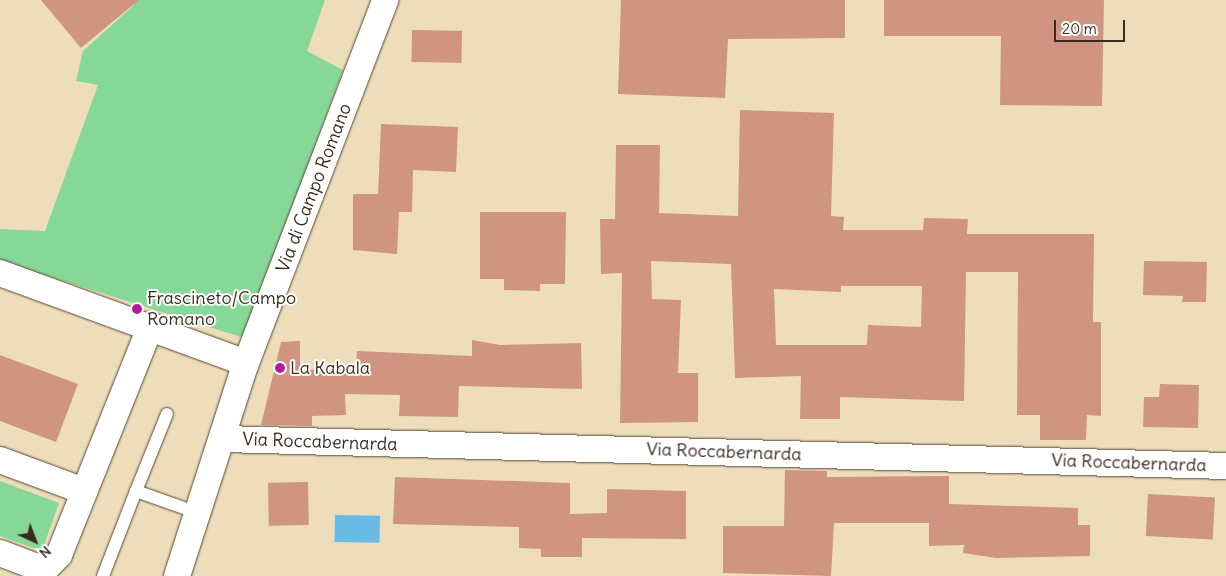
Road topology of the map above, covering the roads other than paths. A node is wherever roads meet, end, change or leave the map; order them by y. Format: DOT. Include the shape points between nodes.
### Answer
graph roads {
  1 [pos="385,0"];
  2 [pos="0,273"];
  3 [pos="151,325"];
  4 [pos="246,363"];
  5 [pos="167,414"];
  6 [pos="223,439"];
  7 [pos="0,460"];
  8 [pos="1226,466"];
  9 [pos="84,491"];
  10 [pos="136,491"];
  11 [pos="198,513"];
  12 [pos="0,553"];
  13 [pos="103,576"];
  14 [pos="178,576"];
  1 -- 4 [label="street, Via di Campo Romano"];
  2 -- 3 [label="street"];
  3 -- 4 [label="street"];
  3 -- 9 [label="street"];
  4 -- 6 [label="street, Via di Campo Romano"];
  5 -- 10 [label="lane"];
  6 -- 8 [label="street, Via Roccabernarda"];
  6 -- 11 [label="street, Via di Campo Romano"];
  7 -- 9 [label="street"];
  9 -- 12 [label="street" via="58,555 48,566 36,567"];
  10 -- 11 [label="lane"];
  10 -- 13 [label="lane"];
  11 -- 14 [label="street, Via di Campo Romano"];
}
